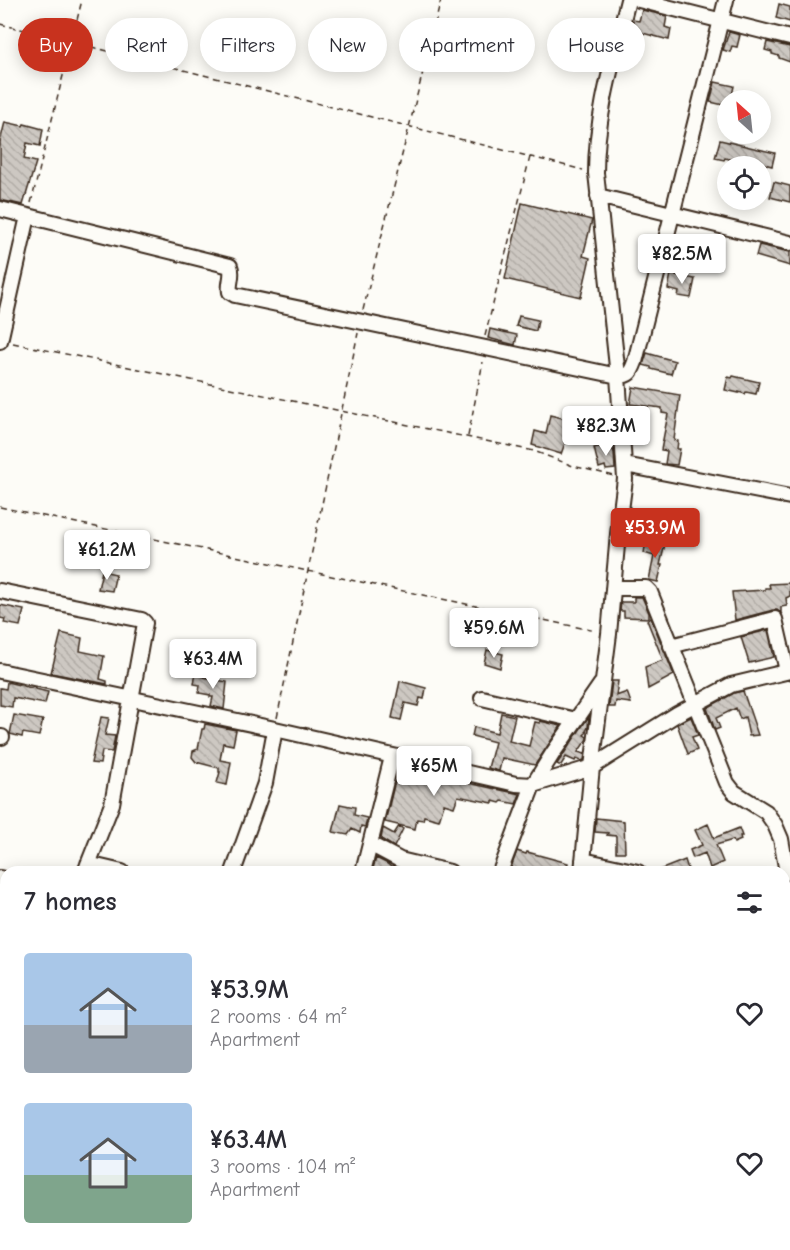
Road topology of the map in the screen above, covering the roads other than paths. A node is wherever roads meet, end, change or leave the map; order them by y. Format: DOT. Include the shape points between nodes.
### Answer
graph roads {
  1 [pos="628,0"];
  2 [pos="639,0"];
  3 [pos="726,0"];
  4 [pos="720,21"];
  5 [pos="790,38"];
  6 [pos="598,196"];
  7 [pos="0,209"];
  8 [pos="672,214"];
  9 [pos="28,216"];
  10 [pos="790,243"];
  11 [pos="0,341"];
  12 [pos="618,376"];
  13 [pos="625,472"];
  14 [pos="790,495"];
  15 [pos="613,588"];
  16 [pos="0,591"];
  17 [pos="671,646"];
  18 [pos="0,671"];
  19 [pos="789,671"];
  20 [pos="603,683"];
  21 [pos="482,698"];
  22 [pos="132,699"];
  23 [pos="694,704"];
  24 [pos="576,720"];
  25 [pos="275,729"];
  26 [pos="392,757"];
  27 [pos="592,767"];
  28 [pos="533,785"];
  29 [pos="370,844"];
  30 [pos="88,866"];
  31 [pos="235,866"];
  32 [pos="364,866"];
  33 [pos="425,866"];
  34 [pos="502,866"];
  35 [pos="583,866"];
  36 [pos="786,866"];
  1 -- 6 [label="street" via="601,112 596,146"];
  2 -- 4 [label="street"];
  3 -- 4 [label="street"];
  4 -- 5 [label="street"];
  4 -- 8 [label="street"];
  6 -- 8 [label="street"];
  6 -- 12 [label="street"];
  7 -- 9 [label="street"];
  8 -- 10 [label="street"];
  8 -- 12 [label="street" via="635,362 630,373"];
  9 -- 11 [label="street"];
  9 -- 12 [label="street" via="230,266 230,292 235,295"];
  12 -- 13 [label="street"];
  13 -- 14 [label="street"];
  13 -- 15 [label="street"];
  15 -- 17 [label="street" via="646,588 650,592"];
  15 -- 20 [label="street"];
  16 -- 22 [label="street" via="144,621"];
  17 -- 19 [label="street" via="775,619"];
  17 -- 23 [label="street"];
  18 -- 22 [label="street"];
  19 -- 23 [label="street" via="731,685"];
  20 -- 24 [label="street"];
  20 -- 27 [label="street"];
  21 -- 24 [label="street"];
  22 -- 25 [label="street"];
  22 -- 30 [label="street" via="112,804"];
  23 -- 27 [label="street"];
  23 -- 36 [label="street" via="727,783 734,792 766,812 775,825"];
  24 -- 28 [label="street"];
  25 -- 26 [label="street"];
  25 -- 31 [label="street" via="265,783"];
  26 -- 28 [label="street"];
  26 -- 29 [label="street"];
  27 -- 28 [label="street"];
  27 -- 35 [label="street"];
  28 -- 34 [label="street"];
  29 -- 32 [label="street"];
  29 -- 33 [label="street" via="400,860"];
}
